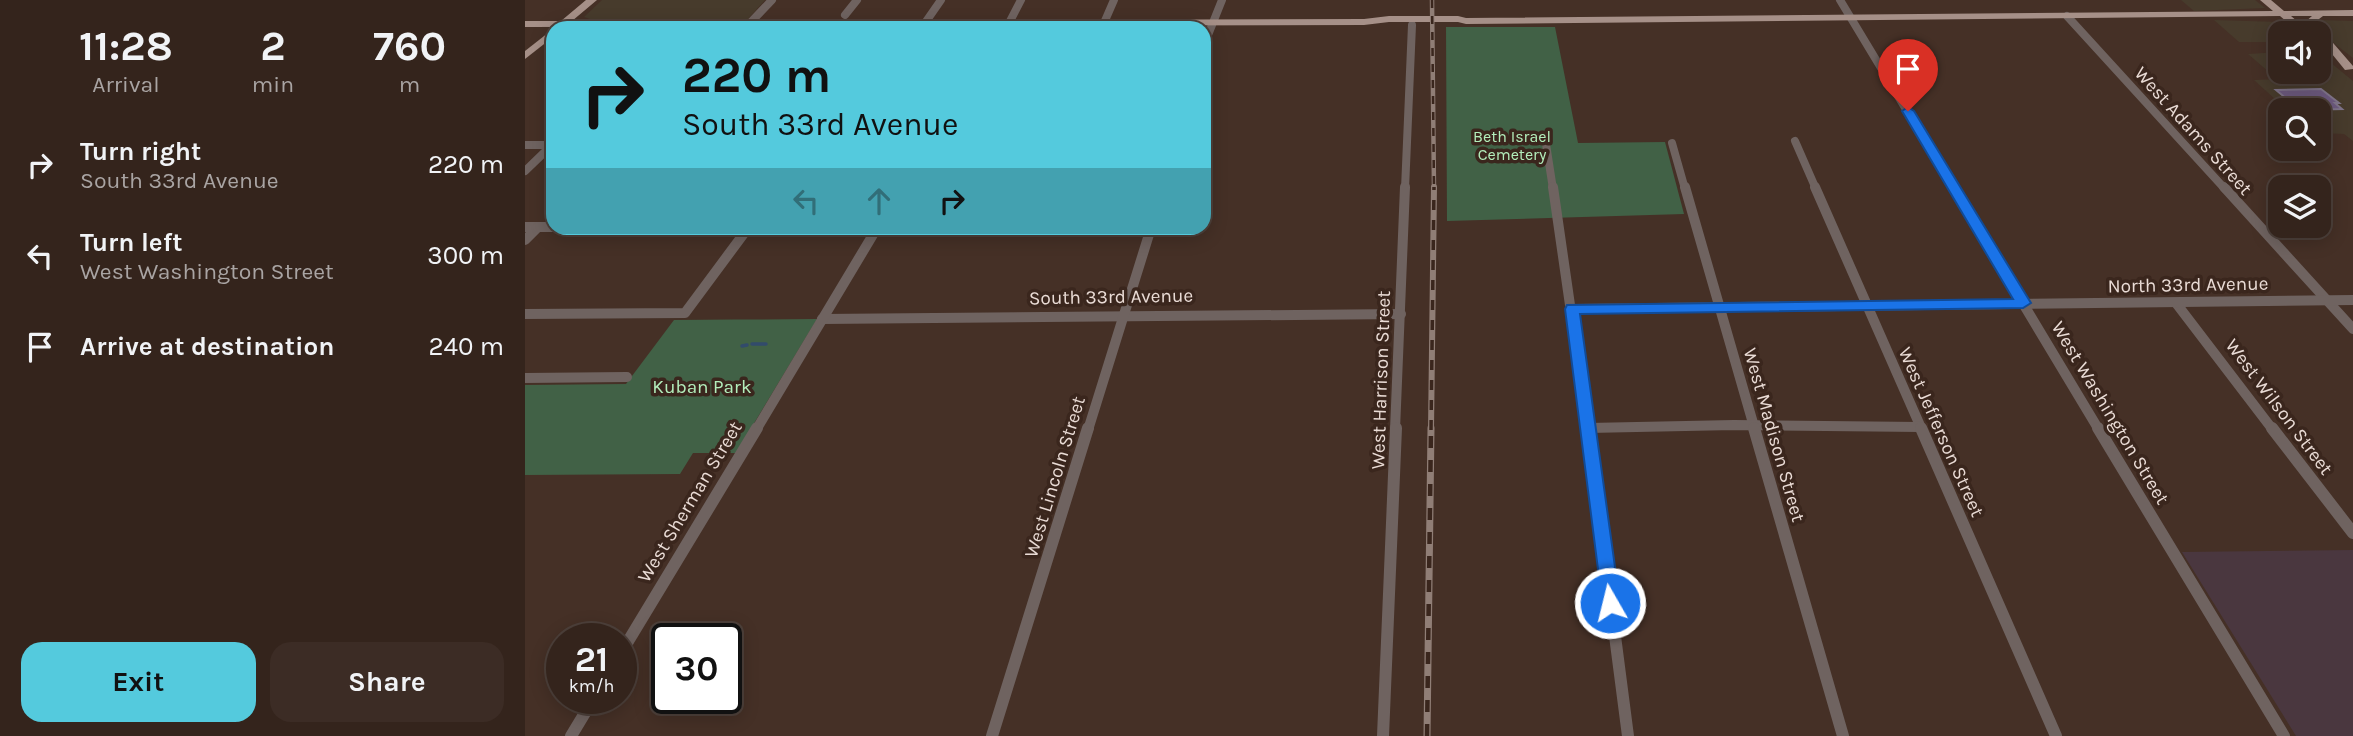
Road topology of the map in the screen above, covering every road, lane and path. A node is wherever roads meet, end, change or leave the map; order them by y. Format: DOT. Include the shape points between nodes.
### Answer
graph roads {
  1 [pos="592,0"];
  2 [pos="772,0"];
  3 [pos="857,0"];
  4 [pos="941,0"];
  5 [pos="1021,0"];
  6 [pos="1114,0"];
  7 [pos="1222,0"];
  8 [pos="1840,0"];
  9 [pos="2265,0"];
  10 [pos="2320,13"];
  11 [pos="2353,13"];
  12 [pos="2282,14"];
  13 [pos="845,15"];
  14 [pos="2067,16"];
  15 [pos="1852,18"];
  16 [pos="566,21"];
  17 [pos="752,21"];
  18 [pos="926,21"];
  19 [pos="1005,21"];
  20 [pos="1105,21"];
  21 [pos="1466,21"];
  22 [pos="2291,21"];
  23 [pos="1213,22"];
  24 [pos="1380,22"];
  25 [pos="525,24"];
  26 [pos="546,25"];
  27 [pos="1412,25"];
  28 [pos="1211,27"];
  29 [pos="546,38"];
  30 [pos="2331,54"];
  31 [pos="525,55"];
  32 [pos="2351,70"];
  33 [pos="1795,141"];
  34 [pos="1672,143"];
  35 [pos="546,144"];
  36 [pos="1546,144"];
  37 [pos="525,145"];
  38 [pos="546,151"];
  39 [pos="525,171"];
  40 [pos="525,226"];
  41 [pos="538,226"];
  42 [pos="546,226"];
  43 [pos="743,235"];
  44 [pos="873,235"];
  45 [pos="1149,235"];
  46 [pos="525,240"];
  47 [pos="2327,300"];
  48 [pos="2353,300"];
  49 [pos="2023,303"];
  50 [pos="2176,303"];
  51 [pos="1866,305"];
  52 [pos="1572,309"];
  53 [pos="1720,309"];
  54 [pos="525,314"];
  55 [pos="1123,314"];
  56 [pos="1401,314"];
  57 [pos="822,319"];
  58 [pos="2353,329"];
  59 [pos="627,377"];
  60 [pos="525,378"];
  61 [pos="1753,427"];
  62 [pos="1920,427"];
  63 [pos="1588,428"];
  64 [pos="2353,533"];
  65 [pos="637,626"];
  66 [pos="584,714"];
  67 [pos="571,736"];
  68 [pos="992,736"];
  69 [pos="1383,736"];
  70 [pos="1628,736"];
  71 [pos="1843,736"];
  72 [pos="2056,736"];
  73 [pos="2284,736"];
  1 -- 16 [label="main road"];
  2 -- 17 [label="street"];
  3 -- 13 [label="street"];
  4 -- 18 [label="street"];
  5 -- 19 [label="street"];
  6 -- 20 [label="street"];
  7 -- 23 [label="street"];
  8 -- 15 [label="street, West Washington Street"];
  9 -- 12 [label="main road"];
  10 -- 11 [label="main road"];
  10 -- 12 [label="main road"];
  10 -- 32 [label="main road" via="2310,22"];
  12 -- 14 [label="main road"];
  12 -- 22 [label="main road"];
  14 -- 15 [label="main road"];
  14 -- 47 [label="street, West Adams Street"];
  15 -- 21 [label="main road"];
  15 -- 49 [label="street, West Washington Street"];
  21 -- 24 [label="main road"];
  21 -- 27 [label="main road"];
  23 -- 24 [label="main road"];
  23 -- 28 [label="street"];
  24 -- 27 [label="main road"];
  25 -- 26 [label="main road"];
  27 -- 56 [label="street, West Harrison Street"];
  29 -- 31 [label="main road"];
  30 -- 32 [label="main road"];
  33 -- 51 [label="street, West Jefferson Street"];
  34 -- 53 [label="street, West Madison Street"];
  35 -- 37 [label="street"];
  36 -- 52 [label="street"];
  38 -- 39 [label="street"];
  40 -- 41 [label="street"];
  41 -- 42 [label="street"];
  41 -- 46 [label="street"];
  43 -- 54 [label="street" via="685,313"];
  44 -- 57 [label="street, West Sherman Street"];
  45 -- 55 [label="street, West Lincoln Street"];
  47 -- 48 [label="street, North 33rd Avenue"];
  47 -- 50 [label="street, North 33rd Avenue"];
  47 -- 58 [label="street, West Adams Street"];
  49 -- 50 [label="street, North 33rd Avenue"];
  49 -- 51 [label="street"];
  49 -- 73 [label="street, West Washington Street"];
  50 -- 64 [label="street, West Wilson Street"];
  51 -- 53 [label="street"];
  51 -- 62 [label="street, West Jefferson Street"];
  52 -- 53 [label="street"];
  52 -- 63 [label="street"];
  53 -- 61 [label="street, West Madison Street"];
  55 -- 56 [label="street, South 33rd Avenue"];
  55 -- 57 [label="street, South 33rd Avenue"];
  55 -- 68 [label="street, West Lincoln Street"];
  56 -- 69 [label="street, West Harrison Street"];
  57 -- 65 [label="street, West Sherman Street"];
  59 -- 60 [label="street"];
  61 -- 62 [label="street"];
  61 -- 63 [label="street"];
  61 -- 71 [label="street, West Madison Street"];
  62 -- 72 [label="street, West Jefferson Street"];
  63 -- 70 [label="street"];
  66 -- 67 [label="street"];
}
